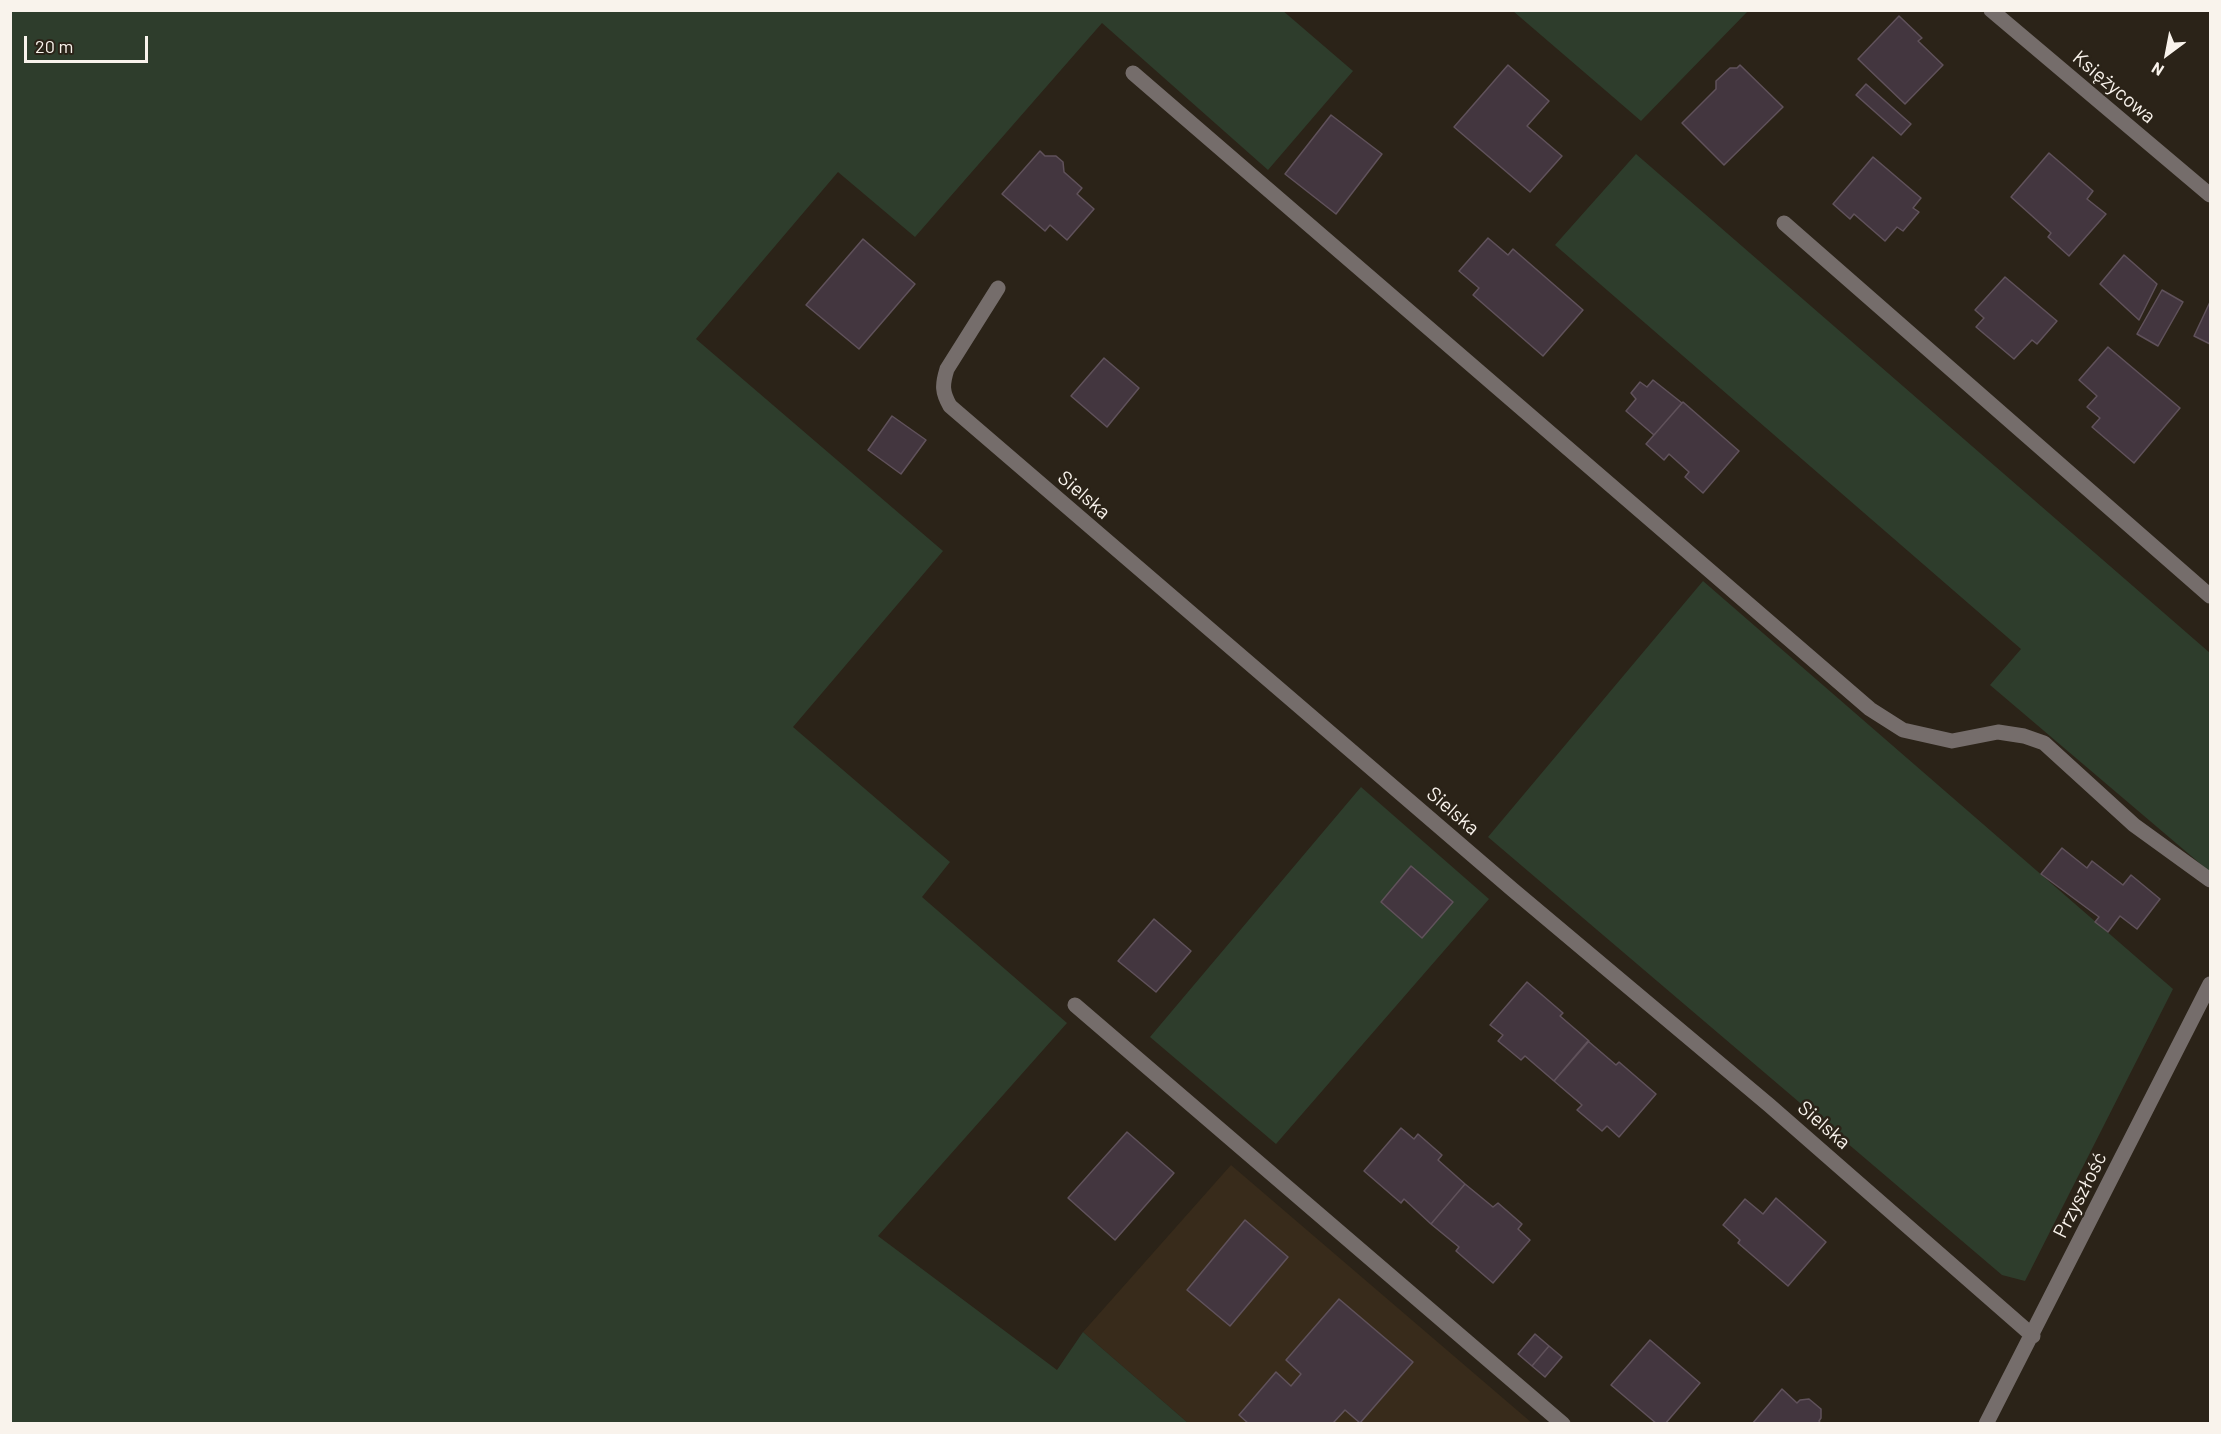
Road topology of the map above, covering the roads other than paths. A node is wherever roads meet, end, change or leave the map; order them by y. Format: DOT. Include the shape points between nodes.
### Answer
graph roads {
  1 [pos="1991,10"];
  2 [pos="1132,73"];
  3 [pos="2211,195"];
  4 [pos="1784,223"];
  5 [pos="999,288"];
  6 [pos="2211,596"];
  7 [pos="2211,880"];
  8 [pos="2211,984"];
  9 [pos="1075,1005"];
  10 [pos="2033,1336"];
  11 [pos="1563,1424"];
  12 [pos="1986,1424"];
  1 -- 3 [label="street, Księżycowa"];
  2 -- 7 [label="street" via="1870,708 1903,730 1952,741 1998,732 2044,743 2134,825"];
  4 -- 6 [label="street"];
  5 -- 10 [label="street, Sielska" via="947,369 942,384 950,406 1769,1105"];
  8 -- 10 [label="street, Przyszłość"];
  9 -- 11 [label="street"];
  10 -- 12 [label="street, Przyszłość"];
}
